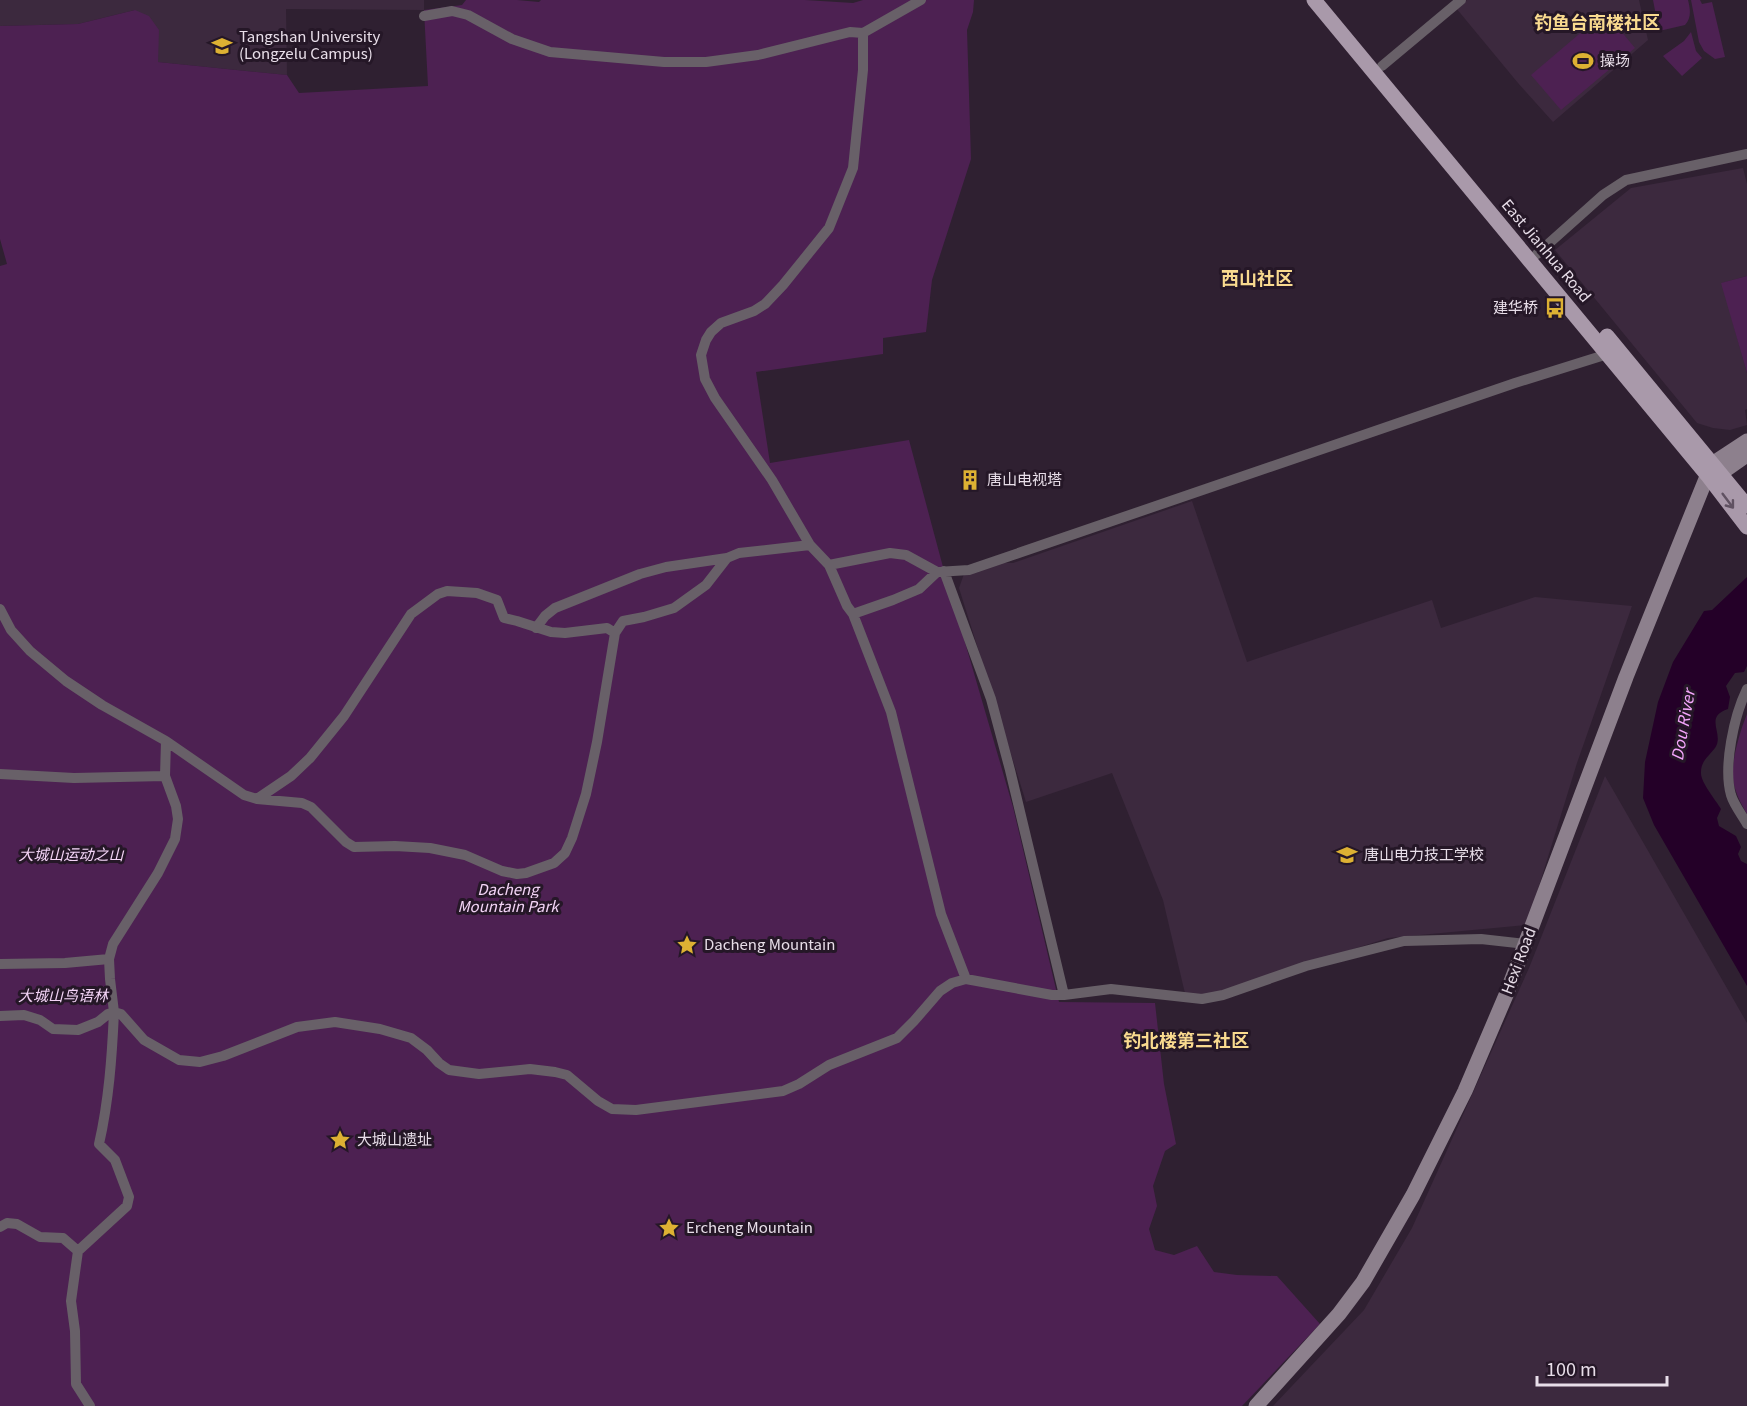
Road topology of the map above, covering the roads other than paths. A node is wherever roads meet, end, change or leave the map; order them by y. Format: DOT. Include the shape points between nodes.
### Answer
graph roads {
  1 [pos="921,0"];
  2 [pos="1314,0"];
  3 [pos="1326,0"];
  4 [pos="1461,0"];
  5 [pos="424,16"];
  6 [pos="863,33"];
  7 [pos="1382,66"];
  8 [pos="1747,154"];
  9 [pos="1537,254"];
  10 [pos="1614,352"];
  11 [pos="1747,441"];
  12 [pos="1747,455"];
  13 [pos="1714,471"];
  14 [pos="1747,506"];
  15 [pos="1747,527"];
  16 [pos="810,545"];
  17 [pos="727,558"];
  18 [pos="829,565"];
  19 [pos="941,571"];
  20 [pos="0,609"];
  21 [pos="853,614"];
  22 [pos="536,628"];
  23 [pos="615,633"];
  24 [pos="1747,689"];
  25 [pos="166,741"];
  26 [pos="0,774"];
  27 [pos="165,776"];
  28 [pos="257,799"];
  29 [pos="1747,824"];
  30 [pos="1526,944"];
  31 [pos="109,959"];
  32 [pos="0,964"];
  33 [pos="966,979"];
  34 [pos="1064,995"];
  35 [pos="114,1012"];
  36 [pos="0,1016"];
  37 [pos="0,1227"];
  38 [pos="78,1251"];
  39 [pos="90,1406"];
  40 [pos="1256,1406"];
  1 -- 6 [label="street"];
  2 -- 10 [label="main road, East Jianhua Road"];
  3 -- 7 [label="main road, East Jianhua Road"];
  4 -- 7 [label="street"];
  5 -- 6 [label="street" via="452,11 468,15 512,39 550,52 664,62 758,56 849,32"];
  6 -- 16 [label="street" via="853,168 829,228 765,304 721,323 711,332 701,355 705,379"];
  7 -- 9 [label="main road, East Jianhua Road"];
  8 -- 9 [label="street" via="1626,180"];
  9 -- 10 [label="main road, East Jianhua Road"];
  10 -- 13 [label="main road, East Jianhua Road"];
  10 -- 19 [label="street" via="969,570"];
  11 -- 13 [label="street"];
  12 -- 13 [label="street"];
  13 -- 14 [label="main road, East Jianhua Road"];
  13 -- 15 [label="main road, East Jianhua Road, one-way"];
  13 -- 30 [label="street, Hexi Road" via="1626,677"];
  16 -- 17 [label="street" via="739,553"];
  16 -- 18 [label="street"];
  17 -- 22 [label="street" via="640,574 555,608"];
  17 -- 23 [label="street" via="706,585 674,608 623,621"];
  18 -- 19 [label="street" via="890,553 906,555"];
  18 -- 21 [label="street"];
  19 -- 21 [label="street" via="919,589"];
  19 -- 34 [label="street" via="991,699"];
  20 -- 25 [label="street" via="11,630 30,651 66,681"];
  21 -- 33 [label="street" via="891,712 941,914"];
  22 -- 23 [label="street" via="565,633 607,628"];
  22 -- 28 [label="street" via="504,618 497,600 487,596 447,591 438,594 411,614 344,716 310,758"];
  23 -- 28 [label="street" via="586,794 572,838 554,863 517,874 465,855 430,848 354,846 311,807"];
  24 -- 29 [label="street" via="1732,734 1728,780 1731,797"];
  25 -- 27 [label="street"];
  25 -- 28 [label="street" via="244,795"];
  26 -- 27 [label="street" via="74,778"];
  27 -- 31 [label="street" via="176,806 175,839 113,944"];
  30 -- 34 [label="street" via="1481,939 1404,941 1306,966 1202,999 1111,989"];
  30 -- 40 [label="street, Hexi Road" via="1465,1091 1413,1195 1363,1282"];
  31 -- 32 [label="street"];
  31 -- 35 [label="street"];
  33 -- 34 [label="street"];
  33 -- 35 [label="street" via="940,991 897,1038 829,1065 783,1091 636,1110 612,1109 567,1075 530,1069 478,1074 449,1070 411,1038 335,1022 297,1027 200,1062 179,1060 144,1040 121,1014"];
  35 -- 36 [label="street" via="78,1030 53,1029 24,1015"];
  35 -- 38 [label="street" via="105,1119 99,1144 115,1160 129,1197 127,1206"];
  37 -- 38 [label="street" via="17,1224 40,1237 63,1238"];
  38 -- 39 [label="street" via="71,1301 76,1384"];
}
